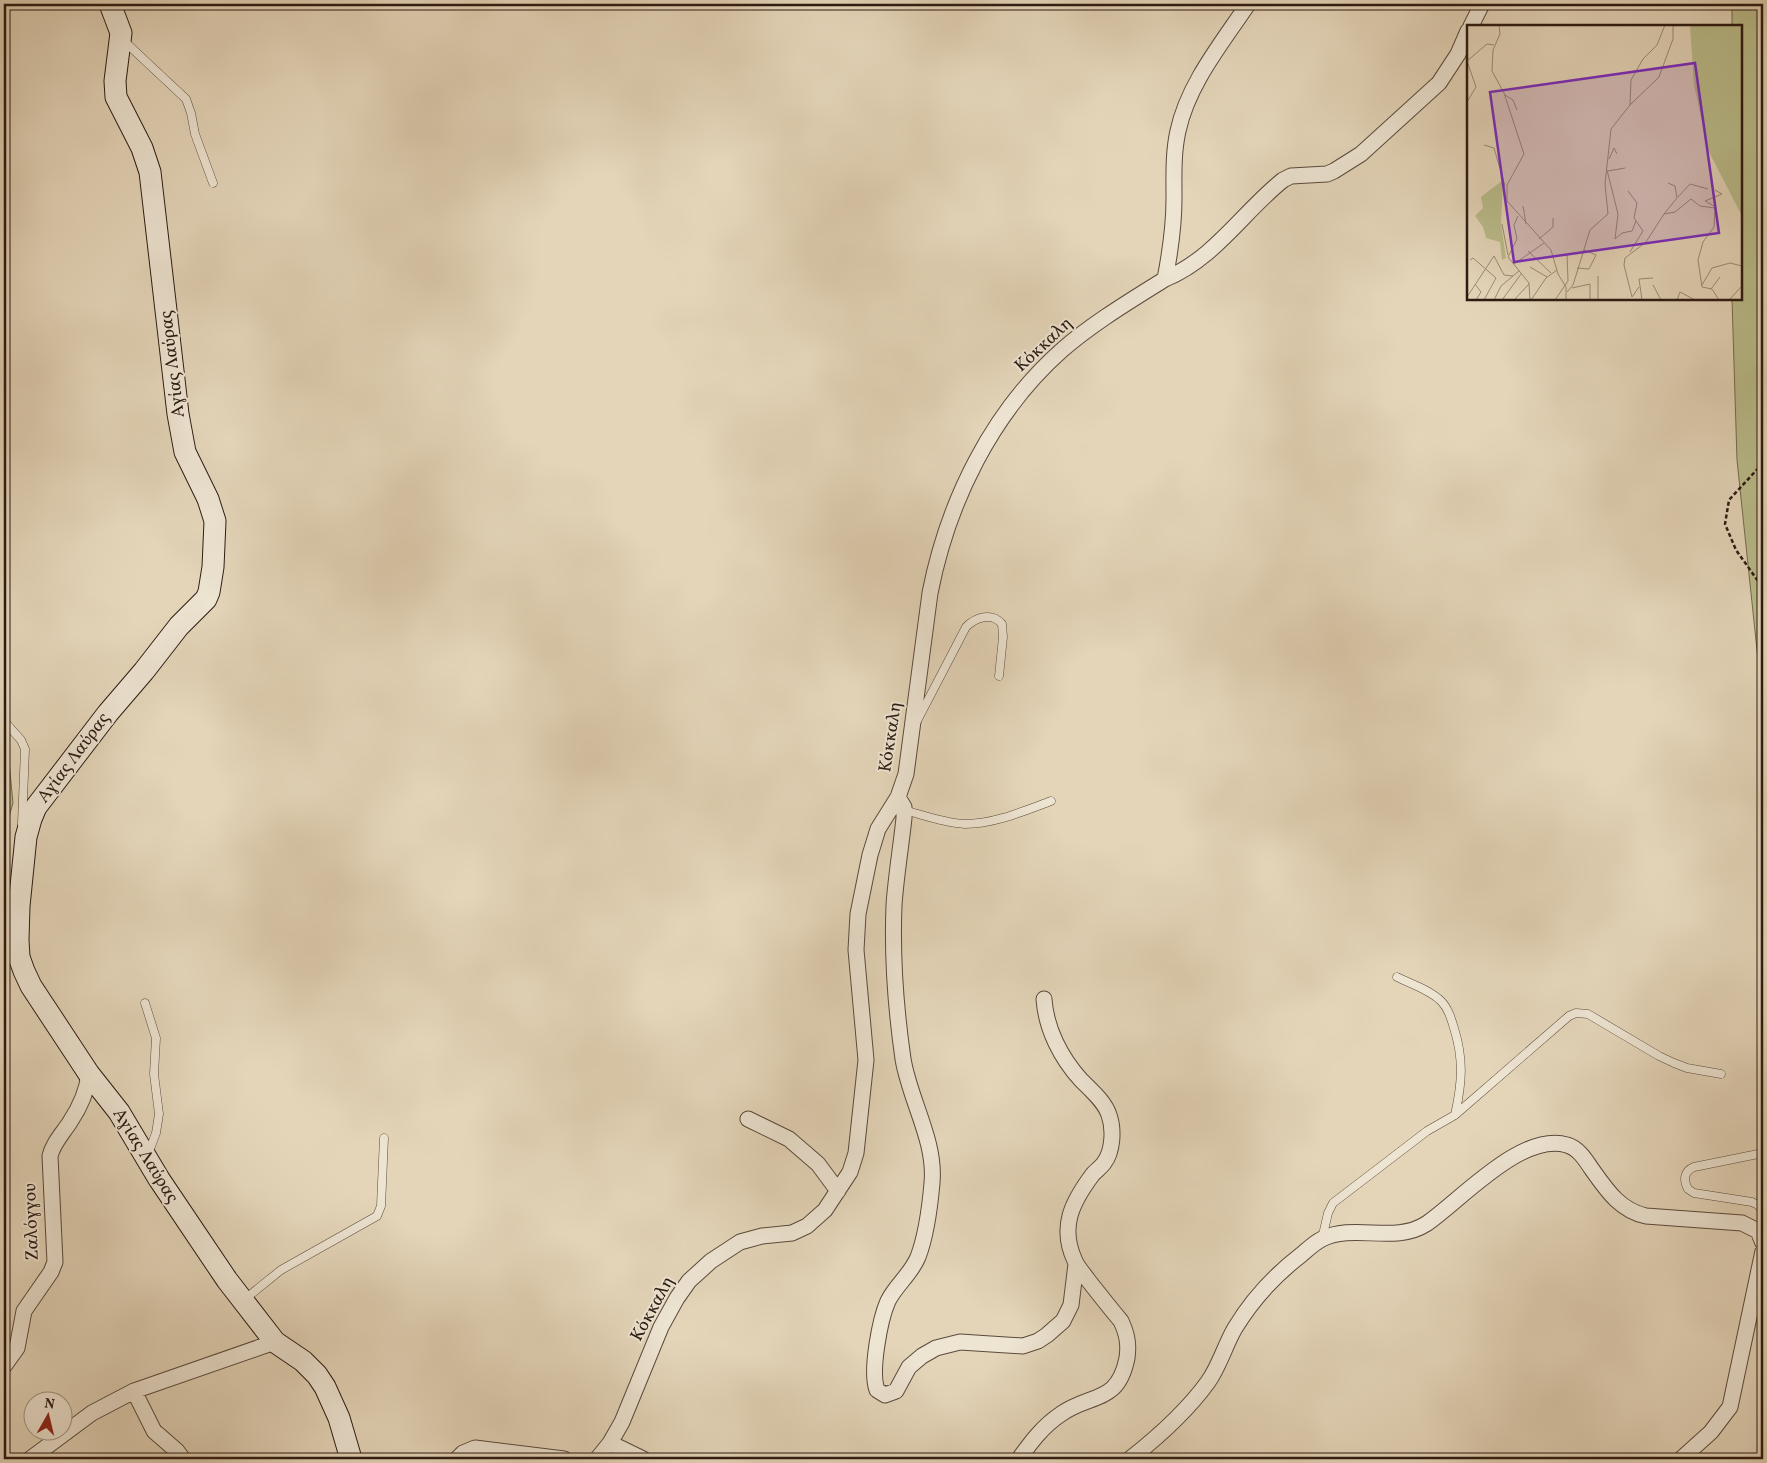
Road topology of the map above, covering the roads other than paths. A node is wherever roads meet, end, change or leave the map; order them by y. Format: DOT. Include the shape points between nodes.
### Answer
graph roads {
  1 [pos="110,4"];
  2 [pos="1248,4"];
  3 [pos="1482,4"];
  4 [pos="1472,25"];
  5 [pos="1467,33"];
  6 [pos="121,39"];
  7 [pos="213,182"];
  8 [pos="1165,279"];
  9 [pos="999,676"];
  10 [pos="4,721"];
  11 [pos="913,723"];
  12 [pos="1051,801"];
  13 [pos="901,804"];
  14 [pos="26,838"];
  15 [pos="1398,977"];
  16 [pos="1044,999"];
  17 [pos="145,1003"];
  18 [pos="89,1074"];
  19 [pos="1721,1074"];
  20 [pos="1455,1115"];
  21 [pos="748,1118"];
  22 [pos="384,1138"];
  23 [pos="1763,1152"];
  24 [pos="147,1157"];
  25 [pos="838,1191"];
  26 [pos="1763,1212"];
  27 [pos="1761,1233"];
  28 [pos="1322,1239"];
  29 [pos="1763,1251"];
  30 [pos="1076,1264"];
  31 [pos="243,1300"];
  32 [pos="275,1342"];
  33 [pos="4,1366"];
  34 [pos="134,1391"];
  35 [pos="610,1443"];
  36 [pos="30,1459"];
  37 [pos="183,1459"];
  38 [pos="350,1459"];
  39 [pos="457,1459"];
  40 [pos="564,1459"];
  41 [pos="597,1459"];
  42 [pos="643,1459"];
  43 [pos="1018,1459"];
  44 [pos="1130,1459"];
  45 [pos="1681,1459"];
  1 -- 6 [label="street, Αγίας Λαύρας" via="120,26"];
  2 -- 8 [label="street" via="1193,89 1180,121 1175,149 1173,222"];
  3 -- 4 [label="street"];
  5 -- 8 [label="street, Κόκκαλη" via="1439,84 1361,154 1327,174 1291,176 1283,180 1211,249 1182,272"];
  6 -- 7 [label="lane" via="186,99"];
  6 -- 14 [label="street, Αγίας Λαύρας" via="115,90 150,172 178,414 185,452 212,509 214,521 211,585 206,599 173,632 51,785 36,807"];
  8 -- 11 [label="street, Κόκκαλη" via="1081,334 1061,351 1014,401 979,456 955,507 935,569"];
  9 -- 11 [label="lane" via="1002,624 996,619 973,620 966,627 922,712"];
  10 -- 14 [label="lane" via="25,749 21,813"];
  11 -- 13 [label="street, Κόκκαλη"];
  12 -- 13 [label="lane" via="1006,818 967,824 950,822"];
  13 -- 25 [label="street, Κόκκαλη" via="878,829 858,914 856,950 865,1071 856,1153 850,1172"];
  13 -- 30 [label="street" via="894,905 898,1004 907,1081 928,1144 932,1183 918,1257 889,1300 882,1319 875,1365 877,1390 885,1395 894,1392 915,1361 947,1344 1023,1346 1038,1341 1068,1314"];
  14 -- 18 [label="street, Αγίας Λαύρας" via="19,906 19,957 31,986"];
  15 -- 20 [label="lane" via="1440,1000 1451,1016 1461,1054 1462,1073"];
  16 -- 30 [label="street" via="1047,1018 1060,1050 1104,1106 1111,1128 1109,1153 1076,1199 1069,1218 1068,1241"];
  17 -- 24 [label="lane" via="156,1038 154,1074 159,1114"];
  18 -- 24 [label="street, Αγίας Λαύρας" via="119,1112"];
  18 -- 33 [label="street, Ζαλόγγου" via="80,1105 50,1156 55,1262 24,1311 16,1348"];
  19 -- 20 [label="lane" via="1674,1063 1595,1016 1576,1013"];
  20 -- 28 [label="lane" via="1427,1131 1333,1203"];
  21 -- 25 [label="street" via="790,1139 818,1164"];
  22 -- 31 [label="lane" via="382,1206 377,1216 281,1270"];
  23 -- 26 [label="lane" via="1688,1169 1685,1179 1688,1189 1694,1193 1752,1202"];
  24 -- 31 [label="street, Αγίας Λαύρας" via="204,1248"];
  25 -- 35 [label="street, Κόκκαλη" via="825,1210 807,1226 792,1233 740,1242 689,1280 661,1327 626,1413"];
  27 -- 28 [label="street" via="1742,1223 1634,1214 1613,1198 1575,1148 1556,1143 1514,1156 1418,1228 1402,1232 1348,1233"];
  28 -- 44 [label="street" via="1299,1256 1260,1294 1234,1329 1216,1368 1200,1392 1169,1426"];
  29 -- 45 [label="street" via="1730,1407 1711,1432"];
  30 -- 43 [label="street" via="1126,1332 1128,1345 1124,1371 1110,1391 1072,1407 1049,1423"];
  31 -- 32 [label="street, Αγίας Λαύρας"];
  32 -- 34 [label="street"];
  32 -- 38 [label="street, Αγίας Λαύρας" via="303,1361 325,1387 339,1418"];
  34 -- 36 [label="street" via="92,1413"];
  34 -- 37 [label="street" via="154,1431"];
  35 -- 41 [label="street, Κόκκαλη"];
  35 -- 42 [label="street"];
  39 -- 40 [label="street" via="475,1448"];
}
